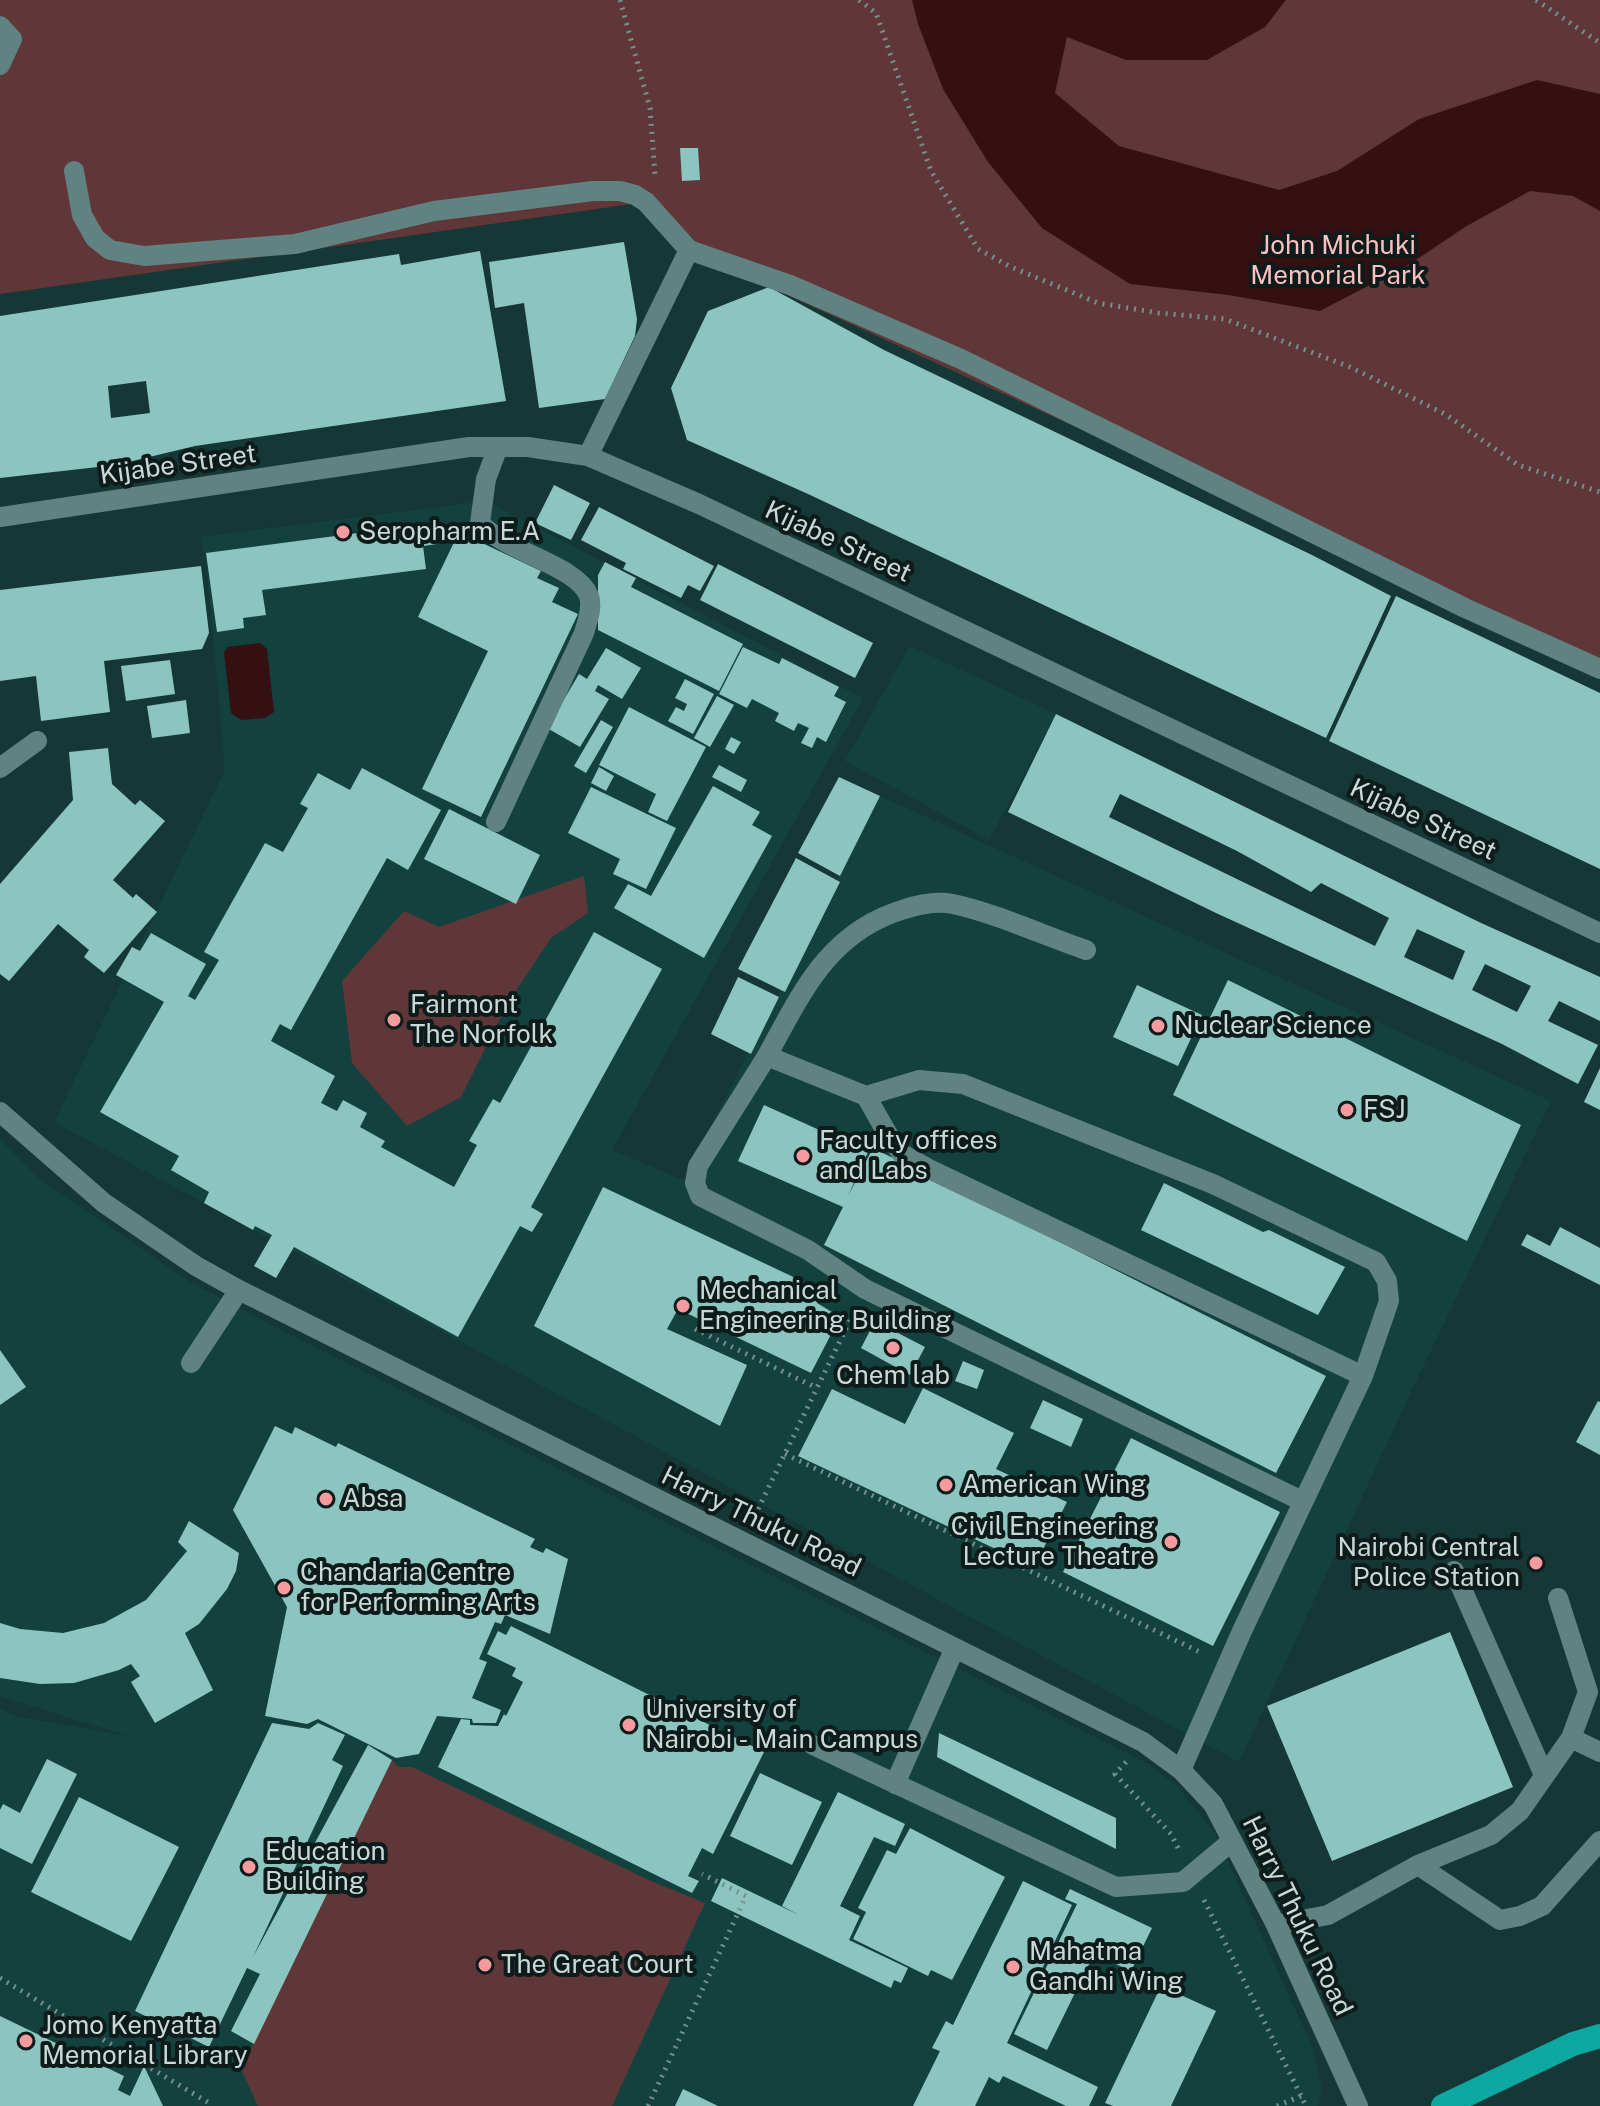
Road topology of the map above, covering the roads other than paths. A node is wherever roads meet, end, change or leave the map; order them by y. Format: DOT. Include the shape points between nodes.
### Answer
graph roads {
  1 [pos="0,26"];
  2 [pos="0,65"];
  3 [pos="74,171"];
  4 [pos="689,250"];
  5 [pos="498,447"];
  6 [pos="588,456"];
  7 [pos="0,517"];
  8 [pos="1600,669"];
  9 [pos="37,741"];
  10 [pos="0,768"];
  11 [pos="496,822"];
  12 [pos="1600,933"];
  13 [pos="1086,950"];
  14 [pos="767,1056"];
  15 [pos="866,1096"];
  16 [pos="0,1112"];
  17 [pos="239,1290"];
  18 [pos="191,1363"];
  19 [pos="1363,1376"];
  20 [pos="1302,1501"];
  21 [pos="1454,1571"];
  22 [pos="1558,1598"];
  23 [pos="954,1650"];
  24 [pos="1571,1738"];
  25 [pos="813,1745"];
  26 [pos="1600,1752"];
  27 [pos="1181,1770"];
  28 [pos="1544,1775"];
  29 [pos="895,1784"];
  30 [pos="1232,1841"];
  31 [pos="1600,1841"];
  32 [pos="1418,1865"];
  33 [pos="1276,1925"];
  34 [pos="1600,2036"];
  35 [pos="1358,2106"];
  36 [pos="1443,2106"];
  1 -- 2 [label="street" via="12,39"];
  3 -- 4 [label="street" via="82,215 95,238 110,250 144,256 295,244 434,211 593,191 635,195"];
  4 -- 6 [label="street"];
  4 -- 8 [label="street" via="790,285 961,359 1465,608"];
  5 -- 6 [label="street, Kijabe Street"];
  5 -- 7 [label="street, Kijabe Street" via="469,447"];
  5 -- 11 [label="street" via="486,479 480,523 503,542 577,579 590,599 584,633"];
  6 -- 12 [label="street, Kijabe Street"];
  9 -- 10 [label="street"];
  13 -- 14 [label="street" via="950,903 887,914 838,945 806,984"];
  14 -- 15 [label="street"];
  14 -- 20 [label="street" via="698,1166 695,1183 700,1196 808,1250 865,1289"];
  15 -- 19 [label="street" via="902,1154"];
  15 -- 19 [label="street" via="919,1080 963,1084 1213,1184 1376,1262 1387,1281 1389,1301"];
  16 -- 17 [label="street, Harry Thuku Road" via="104,1203"];
  17 -- 18 [label="street"];
  17 -- 23 [label="street, Harry Thuku Road"];
  19 -- 20 [label="street"];
  20 -- 27 [label="street"];
  21 -- 28 [label="street"];
  22 -- 24 [label="street" via="1588,1692"];
  23 -- 27 [label="street, Harry Thuku Road" via="1143,1742"];
  23 -- 29 [label="street"];
  24 -- 26 [label="street"];
  24 -- 28 [label="street"];
  25 -- 29 [label="street"];
  27 -- 30 [label="street, Harry Thuku Road" via="1213,1804"];
  28 -- 32 [label="street" via="1520,1811 1491,1835"];
  29 -- 30 [label="street" via="1116,1887 1183,1882"];
  30 -- 33 [label="street, Harry Thuku Road"];
  31 -- 32 [label="street" via="1542,1906 1500,1920"];
  32 -- 33 [label="street" via="1328,1915"];
  33 -- 35 [label="street, Harry Thuku Road"];
  34 -- 36 [label="highway"];
}
